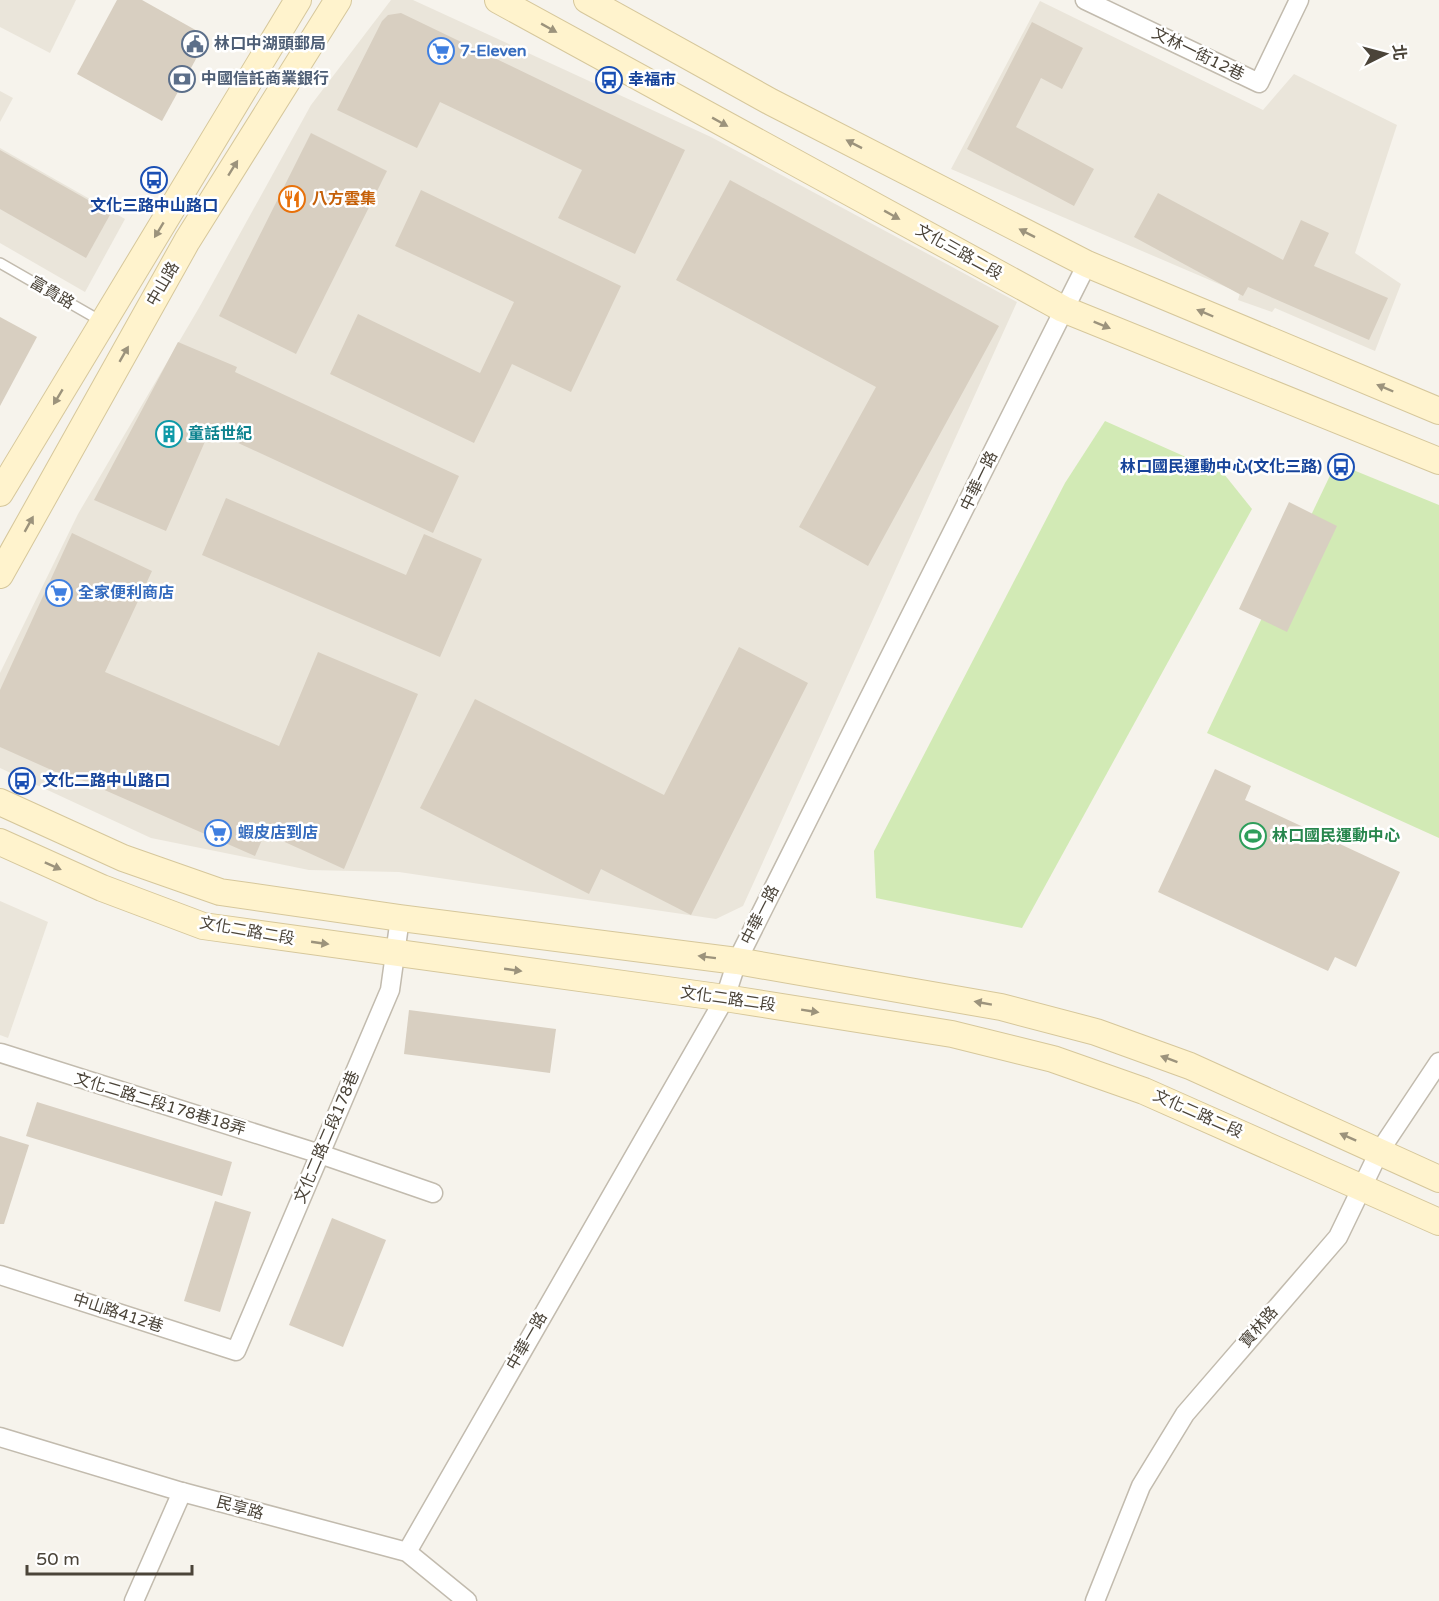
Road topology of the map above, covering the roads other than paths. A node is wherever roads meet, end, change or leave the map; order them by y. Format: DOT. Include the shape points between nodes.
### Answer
graph roads {
  1 [pos="298,0"];
  2 [pos="338,0"];
  3 [pos="498,0"];
  4 [pos="586,0"];
  5 [pos="1085,0"];
  6 [pos="1299,0"];
  7 [pos="0,263"];
  8 [pos="1087,264"];
  9 [pos="1063,309"];
  10 [pos="104,322"];
  11 [pos="1439,411"];
  12 [pos="1439,462"];
  13 [pos="0,493"];
  14 [pos="0,575"];
  15 [pos="0,802"];
  16 [pos="0,842"];
  17 [pos="400,918"];
  18 [pos="395,954"];
  19 [pos="737,961"];
  20 [pos="725,998"];
  21 [pos="1,1053"];
  22 [pos="1439,1062"];
  23 [pos="1379,1152"];
  24 [pos="320,1154"];
  25 [pos="1439,1179"];
  26 [pos="1361,1186"];
  27 [pos="433,1193"];
  28 [pos="1439,1222"];
  29 [pos="0,1275"];
  30 [pos="236,1351"];
  31 [pos="0,1437"];
  32 [pos="182,1492"];
  33 [pos="406,1552"];
  34 [pos="134,1601"];
  35 [pos="467,1601"];
  36 [pos="1095,1601"];
  1 -- 10 [label="street, 中山路, one-way"];
  14 -- 2 [label="street, 中山路, one-way" via="187,242"];
  3 -- 9 [label="street, 文化三路二段, one-way"];
  8 -- 4 [label="street, one-way" via="771,102"];
  5 -- 6 [label="street, 文林一街12巷" via="1259,83"];
  7 -- 10 [label="lane, 富貴路"];
  8 -- 9 [label="street, 中華一路"];
  11 -- 8 [label="street, one-way"];
  9 -- 12 [label="street, 文化三路二段, one-way"];
  9 -- 19 [label="street, 中華一路"];
  10 -- 13 [label="street, 中山路, one-way"];
  15 -- 17 [label="street, 文化二路二段" via="123,858 220,892"];
  16 -- 18 [label="street, 文化二路二段, one-way" via="102,888 203,926"];
  17 -- 18 [label="street, 文化二路二段178巷"];
  19 -- 17 [label="street, 文化二路二段, one-way"];
  18 -- 20 [label="street, 文化二路二段, one-way"];
  18 -- 24 [label="street, 文化二路二段178巷" via="390,990"];
  19 -- 20 [label="street, 中華一路"];
  23 -- 19 [label="street, 文化二路二段, one-way" via="1190,1066 1096,1032 1001,1007"];
  20 -- 26 [label="street, 文化二路二段, one-way" via="952,1034 1053,1059 1144,1091"];
  20 -- 33 [label="street, 中華一路"];
  21 -- 24 [label="street, 文化二路二段178巷18弄"];
  22 -- 23 [label="street, 寶林路"];
  23 -- 25 [label="street, 文化二路二段"];
  23 -- 26 [label="street, 寶林路"];
  24 -- 27 [label="street, 文化二路二段178巷18弄"];
  24 -- 30 [label="street, 文化二路二段178巷"];
  26 -- 28 [label="street, 文化二路二段"];
  26 -- 36 [label="street, 寶林路" via="1338,1237 1185,1414 1141,1485"];
  29 -- 30 [label="street, 中山路412巷"];
  31 -- 32 [label="street, 民享路"];
  32 -- 33 [label="street, 民享路"];
  32 -- 34 [label="street"];
  33 -- 35 [label="street, 民享路"];
}
